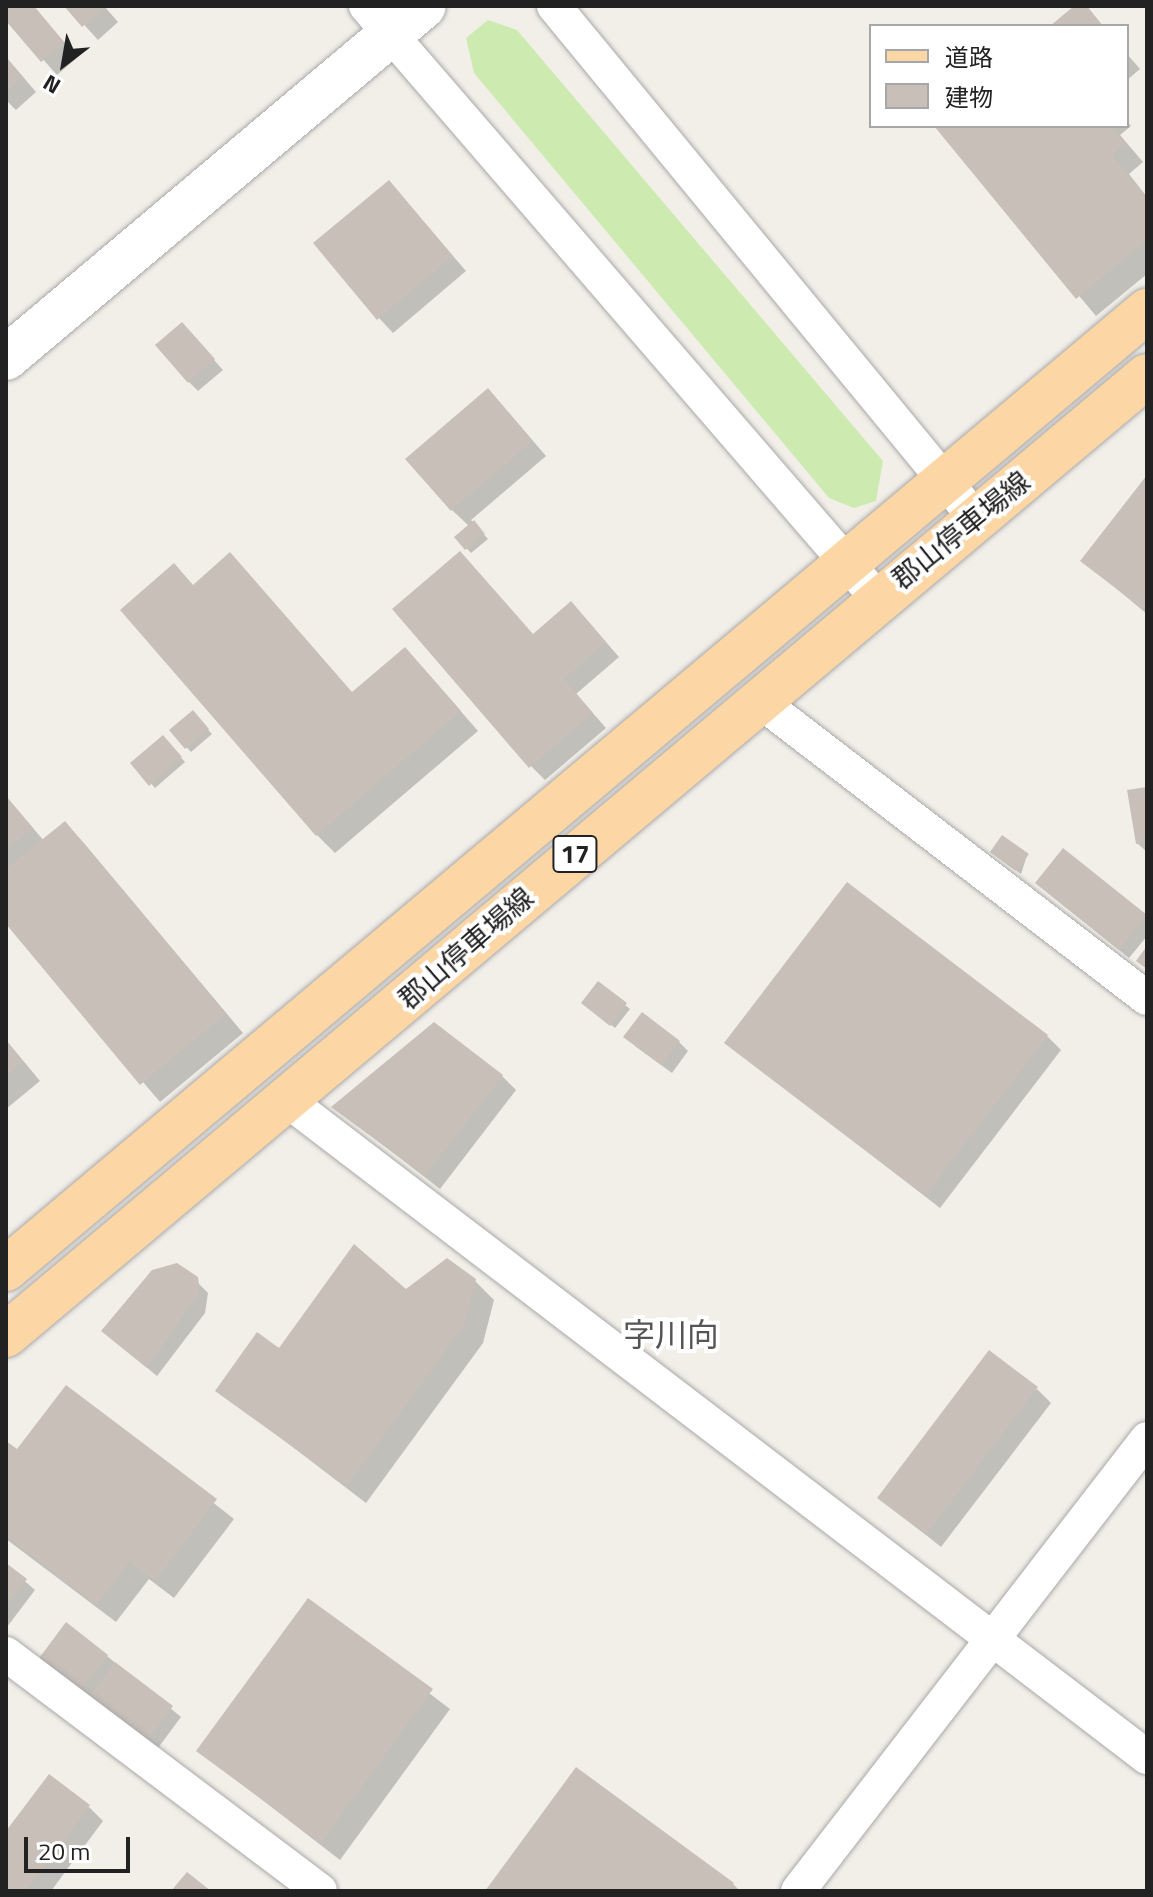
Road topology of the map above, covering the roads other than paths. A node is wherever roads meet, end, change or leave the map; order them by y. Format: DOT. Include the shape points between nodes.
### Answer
graph roads {
  1 [pos="424,6"];
  2 [pos="554,6"];
  3 [pos="377,19"];
  4 [pos="1147,311"];
  5 [pos="6,358"];
  6 [pos="1147,376"];
  7 [pos="942,483"];
  8 [pos="977,520"];
  9 [pos="847,559"];
  10 [pos="877,598"];
  11 [pos="757,699"];
  12 [pos="1147,998"];
  13 [pos="288,1101"];
  14 [pos="6,1269"];
  15 [pos="6,1335"];
  16 [pos="1147,1439"];
  17 [pos="993,1643"];
  18 [pos="6,1654"];
  19 [pos="1147,1757"];
  20 [pos="320,1891"];
  21 [pos="798,1891"];
  1 -- 3 [label="street"];
  2 -- 7 [label="street"];
  3 -- 5 [label="street"];
  3 -- 9 [label="street"];
  4 -- 7 [label="main road, 郡山停車場線 / 17"];
  6 -- 8 [label="main road, 郡山停車場線 / 17"];
  7 -- 8 [label="street"];
  7 -- 9 [label="main road, 郡山停車場線 / 17"];
  8 -- 10 [label="main road, 郡山停車場線 / 17"];
  9 -- 10 [label="street"];
  9 -- 14 [label="main road, 郡山停車場線 / 17"];
  10 -- 11 [label="main road, 郡山停車場線 / 17"];
  11 -- 12 [label="street"];
  11 -- 13 [label="main road, 郡山停車場線 / 17"];
  13 -- 15 [label="main road, 郡山停車場線 / 17"];
  13 -- 17 [label="street"];
  16 -- 17 [label="street"];
  17 -- 19 [label="street"];
  17 -- 21 [label="street"];
  18 -- 20 [label="street"];
}
